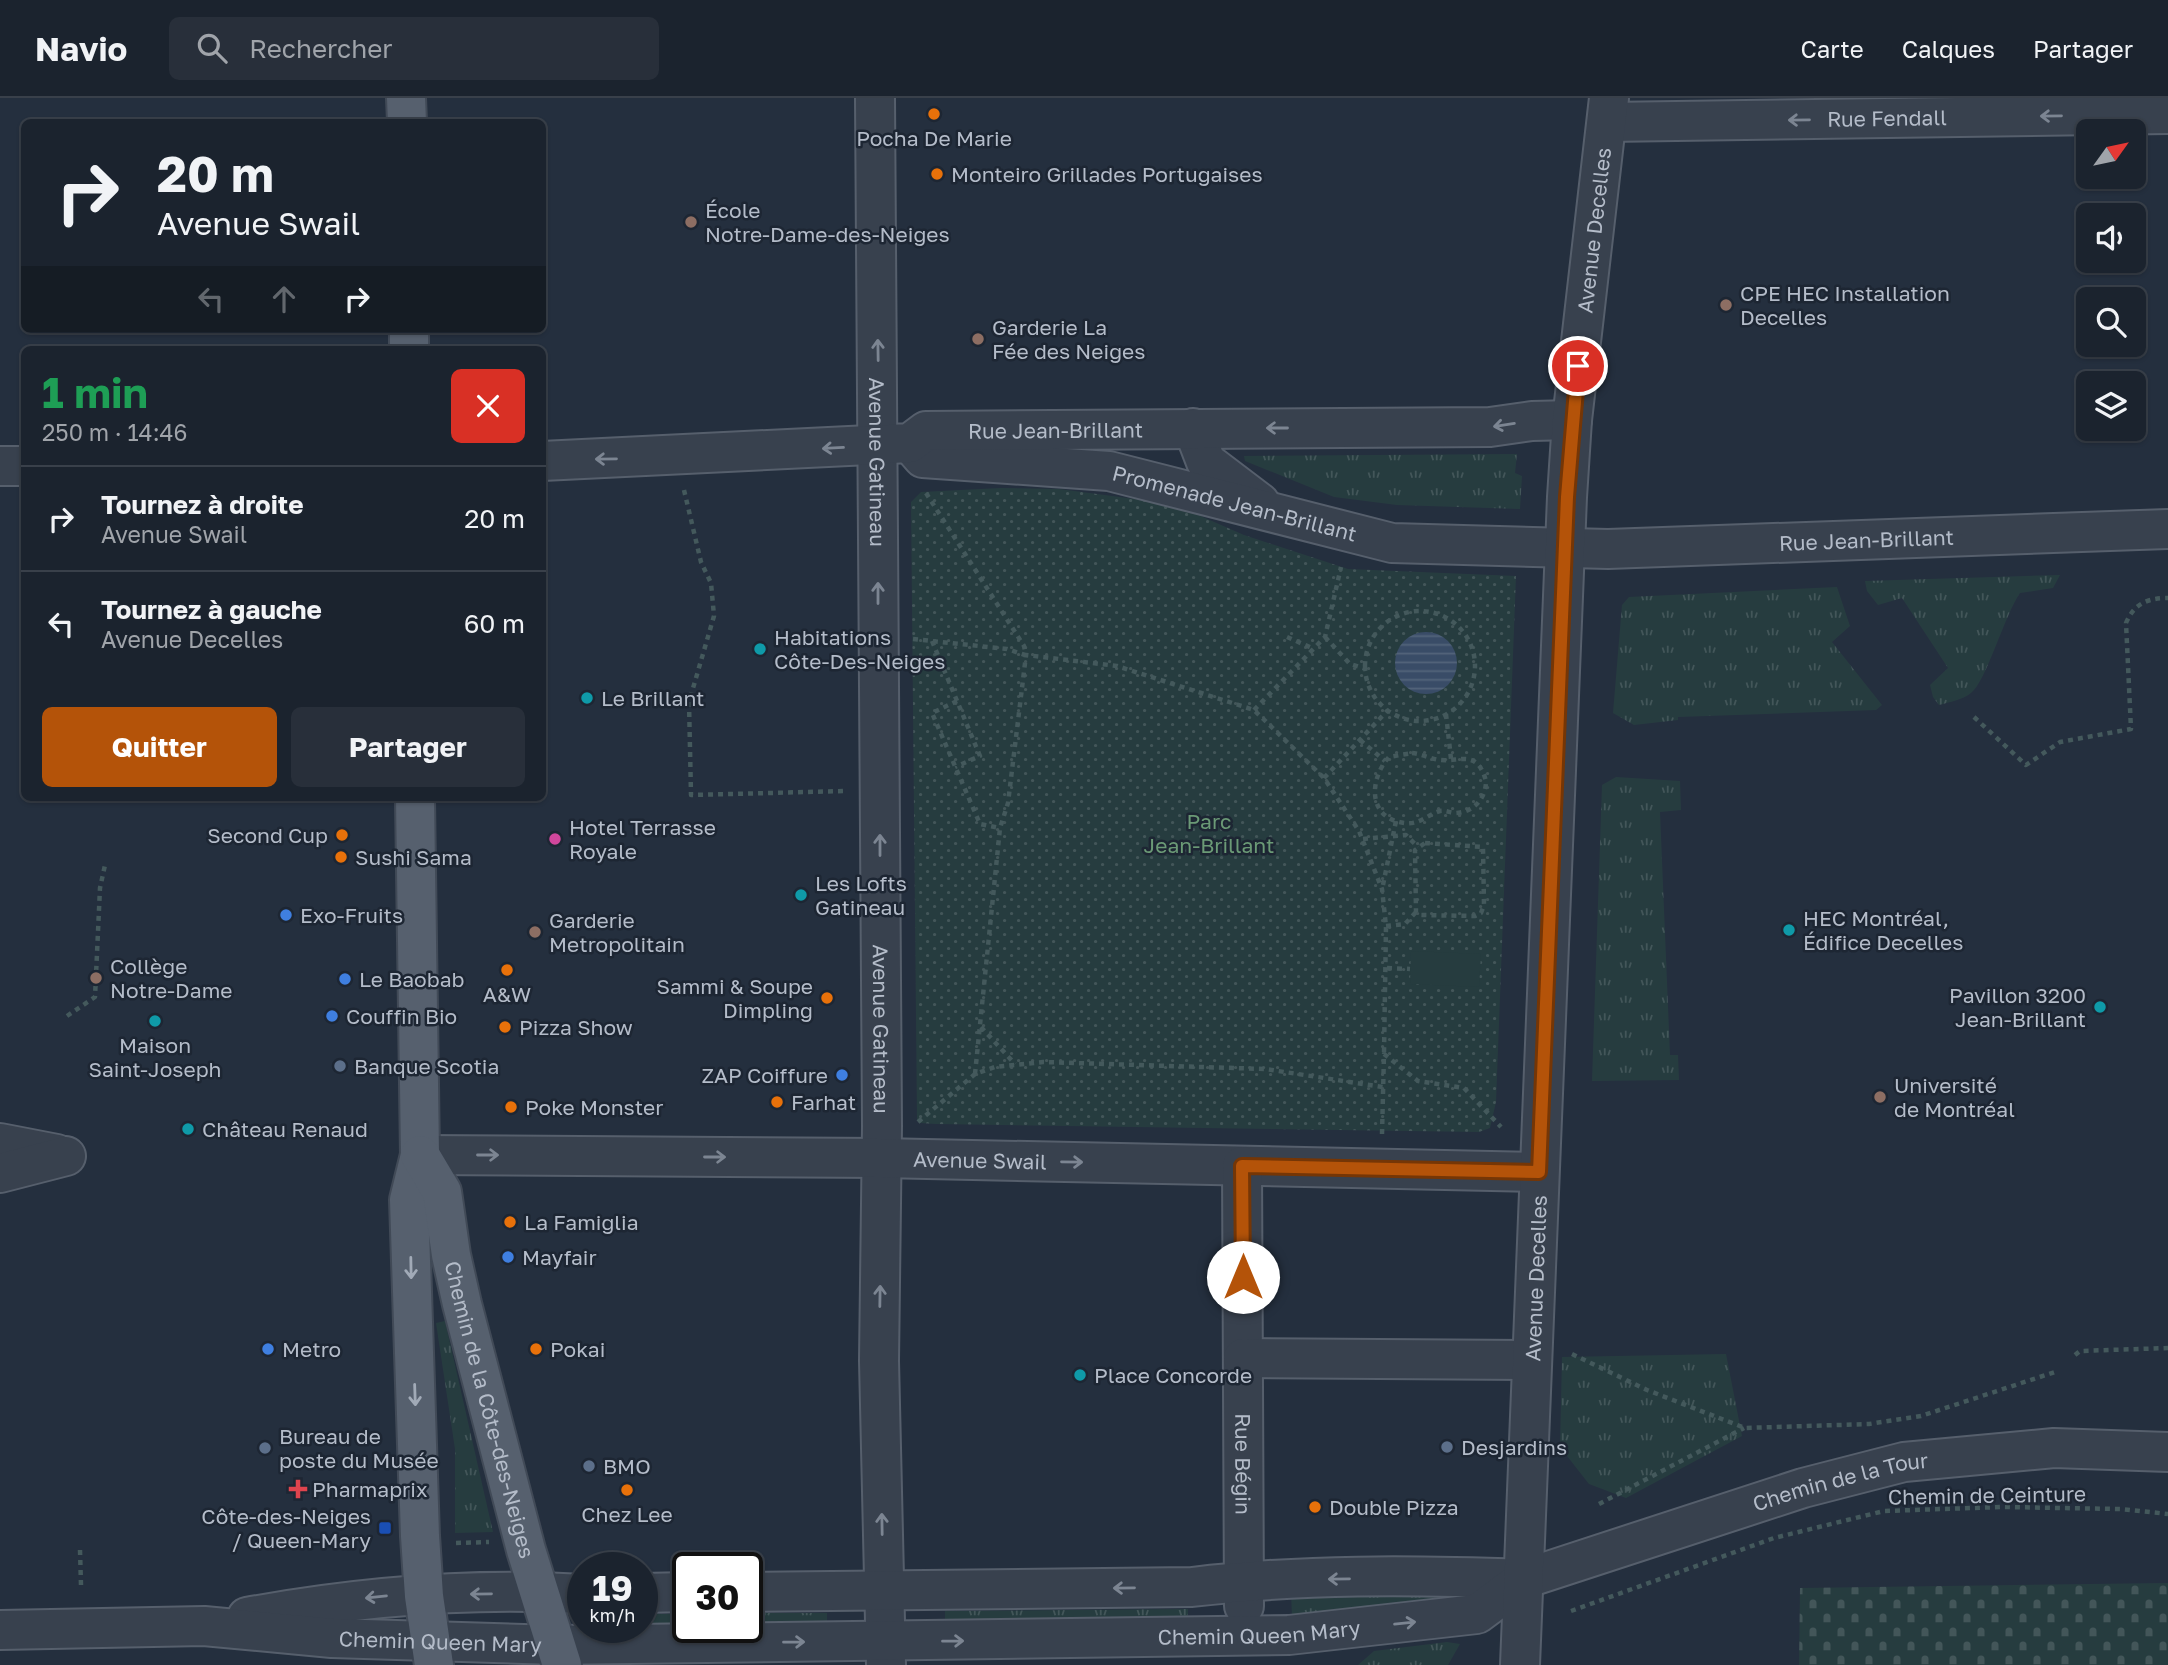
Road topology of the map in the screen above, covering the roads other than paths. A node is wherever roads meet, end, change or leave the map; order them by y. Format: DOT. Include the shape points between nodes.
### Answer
graph roads {
  1 [pos="406,98"];
  2 [pos="875,98"];
  3 [pos="1608,110"];
  4 [pos="2168,114"];
  5 [pos="407,119"];
  6 [pos="1572,420"];
  7 [pos="1193,428"];
  8 [pos="894,444"];
  9 [pos="546,461"];
  10 [pos="0,466"];
  11 [pos="21,466"];
  12 [pos="1273,513"];
  13 [pos="2168,529"];
  14 [pos="1565,548"];
  15 [pos="415,801"];
  16 [pos="0,1143"];
  17 [pos="419,1155"];
  18 [pos="881,1158"];
  19 [pos="1242,1166"];
  20 [pos="1539,1172"];
  21 [pos="0,1173"];
  22 [pos="1243,1358"];
  23 [pos="1532,1360"];
  24 [pos="2168,1452"];
  25 [pos="1524,1579"];
  26 [pos="1245,1581"];
  27 [pos="763,1592"];
  28 [pos="883,1592"];
  29 [pos="538,1593"];
  30 [pos="567,1594"];
  31 [pos="424,1596"];
  32 [pos="204,1626"];
  33 [pos="0,1630"];
  34 [pos="1244,1636"];
  35 [pos="432,1652"];
  36 [pos="885,1653"];
  37 [pos="558,1655"];
  38 [pos="1520,1665"];
  1 -- 5 [label="main road"];
  8 -- 2 [label="street, Avenue Gatineau, one-way"];
  4 -- 3 [label="street, Rue Fendall, one-way"];
  3 -- 6 [label="street, Avenue Decelles"];
  6 -- 7 [label="street, Rue Jean-Brillant, one-way" via="1490,427"];
  6 -- 14 [label="street, Avenue Decelles"];
  7 -- 8 [label="street, Rue Jean-Brillant" via="926,431"];
  7 -- 12 [label="street" via="1206,462"];
  8 -- 9 [label="street, Rue Jean-Brillant, one-way"];
  8 -- 12 [label="street, Promenade Jean-Brillant" via="923,458 1109,471"];
  18 -- 8 [label="street, Avenue Gatineau, one-way"];
  10 -- 11 [label="street"];
  12 -- 14 [label="street, Promenade Jean-Brillant" via="1392,543"];
  13 -- 14 [label="street, Rue Jean-Brillant"];
  14 -- 20 [label="street, Avenue Decelles"];
  15 -- 17 [label="main road, Chemin de la Côte-des-Neiges"];
  16 -- 21 [label="street" via="66,1156"];
  17 -- 18 [label="street, Avenue Swail, one-way"];
  17 -- 29 [label="main road, Chemin de la Côte-des-Neiges" via="442,1192 462,1304"];
  17 -- 31 [label="main road, Chemin de la Côte-des-Neiges, one-way" via="409,1200"];
  18 -- 19 [label="street, Avenue Swail, one-way"];
  28 -- 18 [label="street, Avenue Gatineau, one-way"];
  19 -- 20 [label="street, Avenue Swail"];
  19 -- 22 [label="street, Rue Bégin"];
  20 -- 23 [label="street, Avenue Decelles"];
  22 -- 23 [label="street"];
  22 -- 26 [label="street, Rue Bégin"];
  23 -- 25 [label="street, Avenue Decelles"];
  24 -- 25 [label="street, Chemin de la Tour" via="2054,1448 1904,1462 1803,1488"];
  25 -- 26 [label="street, one-way"];
  34 -- 25 [label="street, Chemin Queen Mary, one-way" via="1464,1617 1477,1614"];
  25 -- 38 [label="street, Avenue Decelles"];
  26 -- 28 [label="street, one-way" via="1192,1587"];
  26 -- 34 [label="street, Rue Bégin"];
  27 -- 28 [label="street"];
  28 -- 36 [label="street, Avenue Gatineau"];
  29 -- 30 [label="street, Chemin Queen Mary"];
  29 -- 31 [label="street, Chemin Queen Mary, one-way"];
  29 -- 37 [label="main road, Chemin de la Côte-des-Neiges"];
  31 -- 32 [label="street, Chemin Queen Mary, one-way" via="329,1602"];
  31 -- 35 [label="main road, Chemin de la Côte-des-Neiges"];
  32 -- 33 [label="street, Chemin Queen Mary"];
  32 -- 35 [label="street, Chemin Queen Mary"];
  36 -- 34 [label="street, Chemin Queen Mary, one-way"];
  35 -- 37 [label="street, Chemin Queen Mary"];
  37 -- 36 [label="street, Chemin Queen Mary, one-way"];
}
